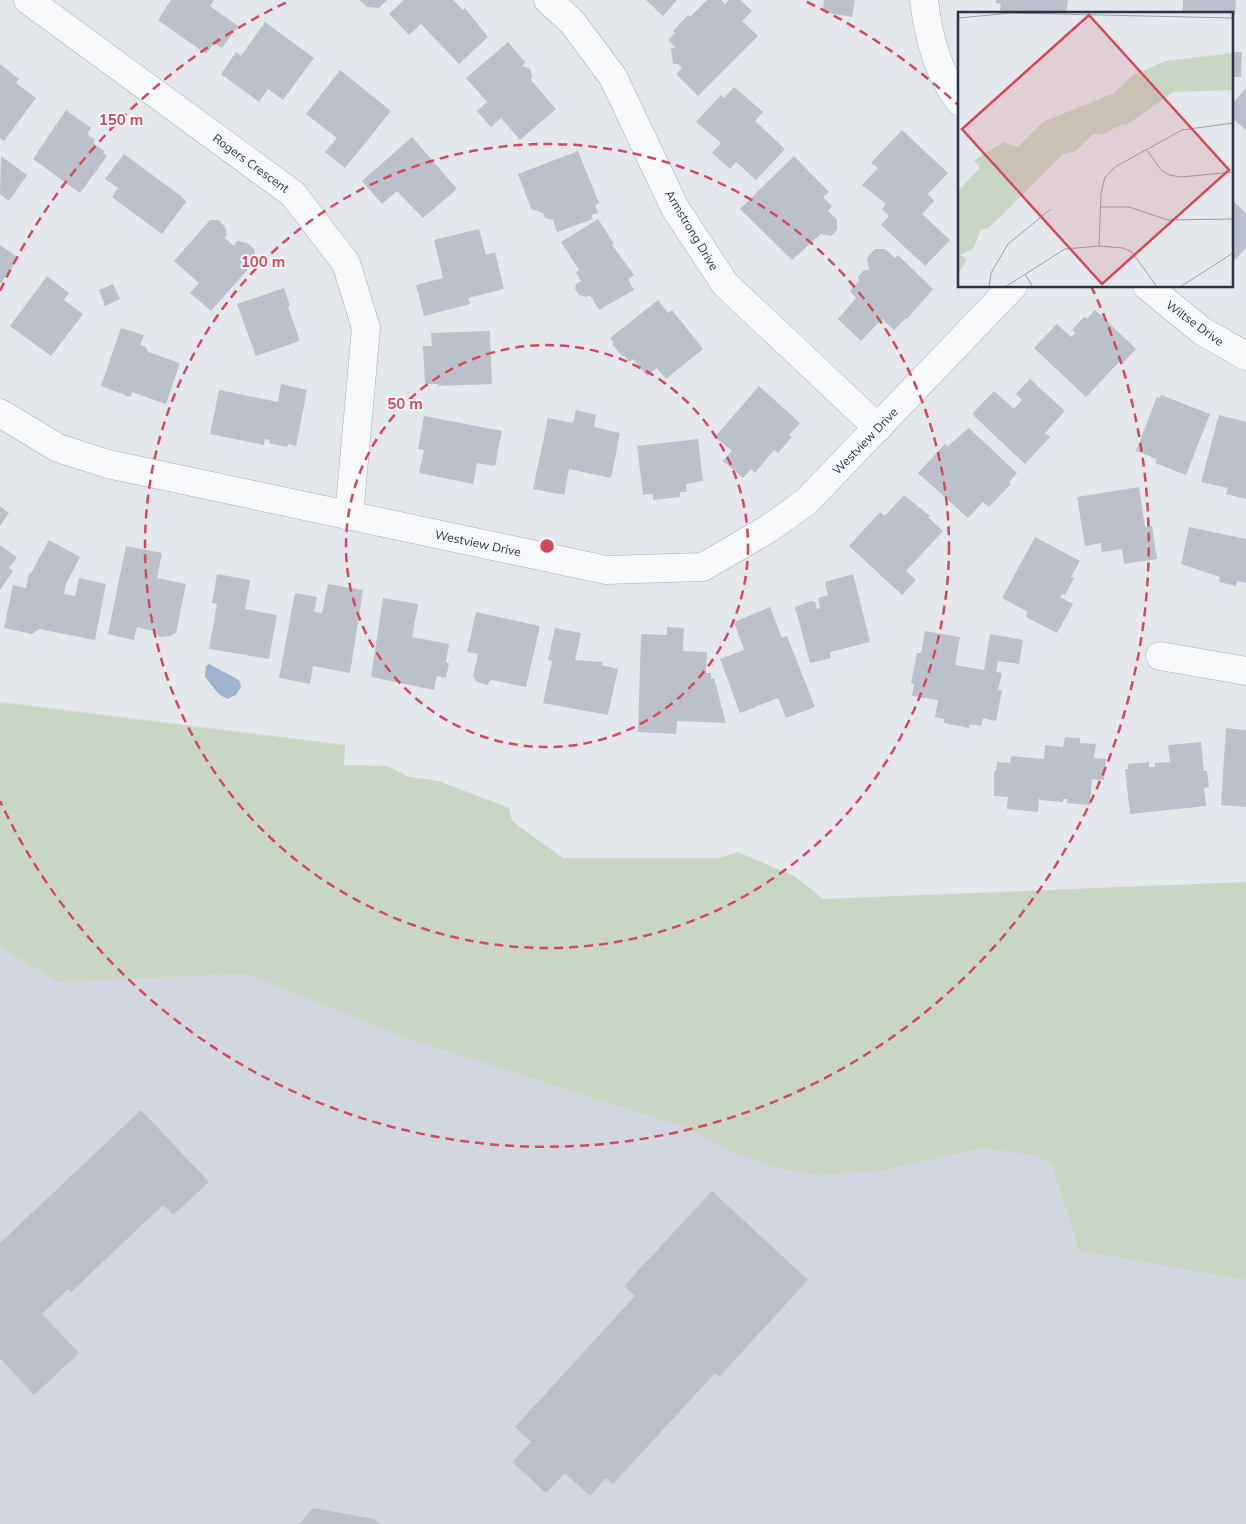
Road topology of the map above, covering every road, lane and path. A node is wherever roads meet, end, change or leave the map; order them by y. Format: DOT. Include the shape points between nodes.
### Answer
graph roads {
  1 [pos="28,0"];
  2 [pos="548,0"];
  3 [pos="924,0"];
  4 [pos="958,100"];
  5 [pos="1011,288"];
  6 [pos="1149,288"];
  7 [pos="1246,356"];
  8 [pos="0,413"];
  9 [pos="878,428"];
  10 [pos="349,516"];
  11 [pos="1160,656"];
  12 [pos="1246,671"];
  1 -- 10 [label="street, Rogers Crescent" via="294,194 346,263 366,328"];
  2 -- 9 [label="street, Armstrong Drive" via="572,22 613,77 675,208 725,284"];
  3 -- 4 [label="street" via="926,24"];
  5 -- 9 [label="street, Westview Drive"];
  6 -- 7 [label="street, Wiltse Drive" via="1202,331"];
  8 -- 10 [label="street, Westview Drive" via="58,448 108,464"];
  9 -- 10 [label="street, Westview Drive" via="806,502 768,529 703,567 606,570"];
  11 -- 12 [label="street"];
}
